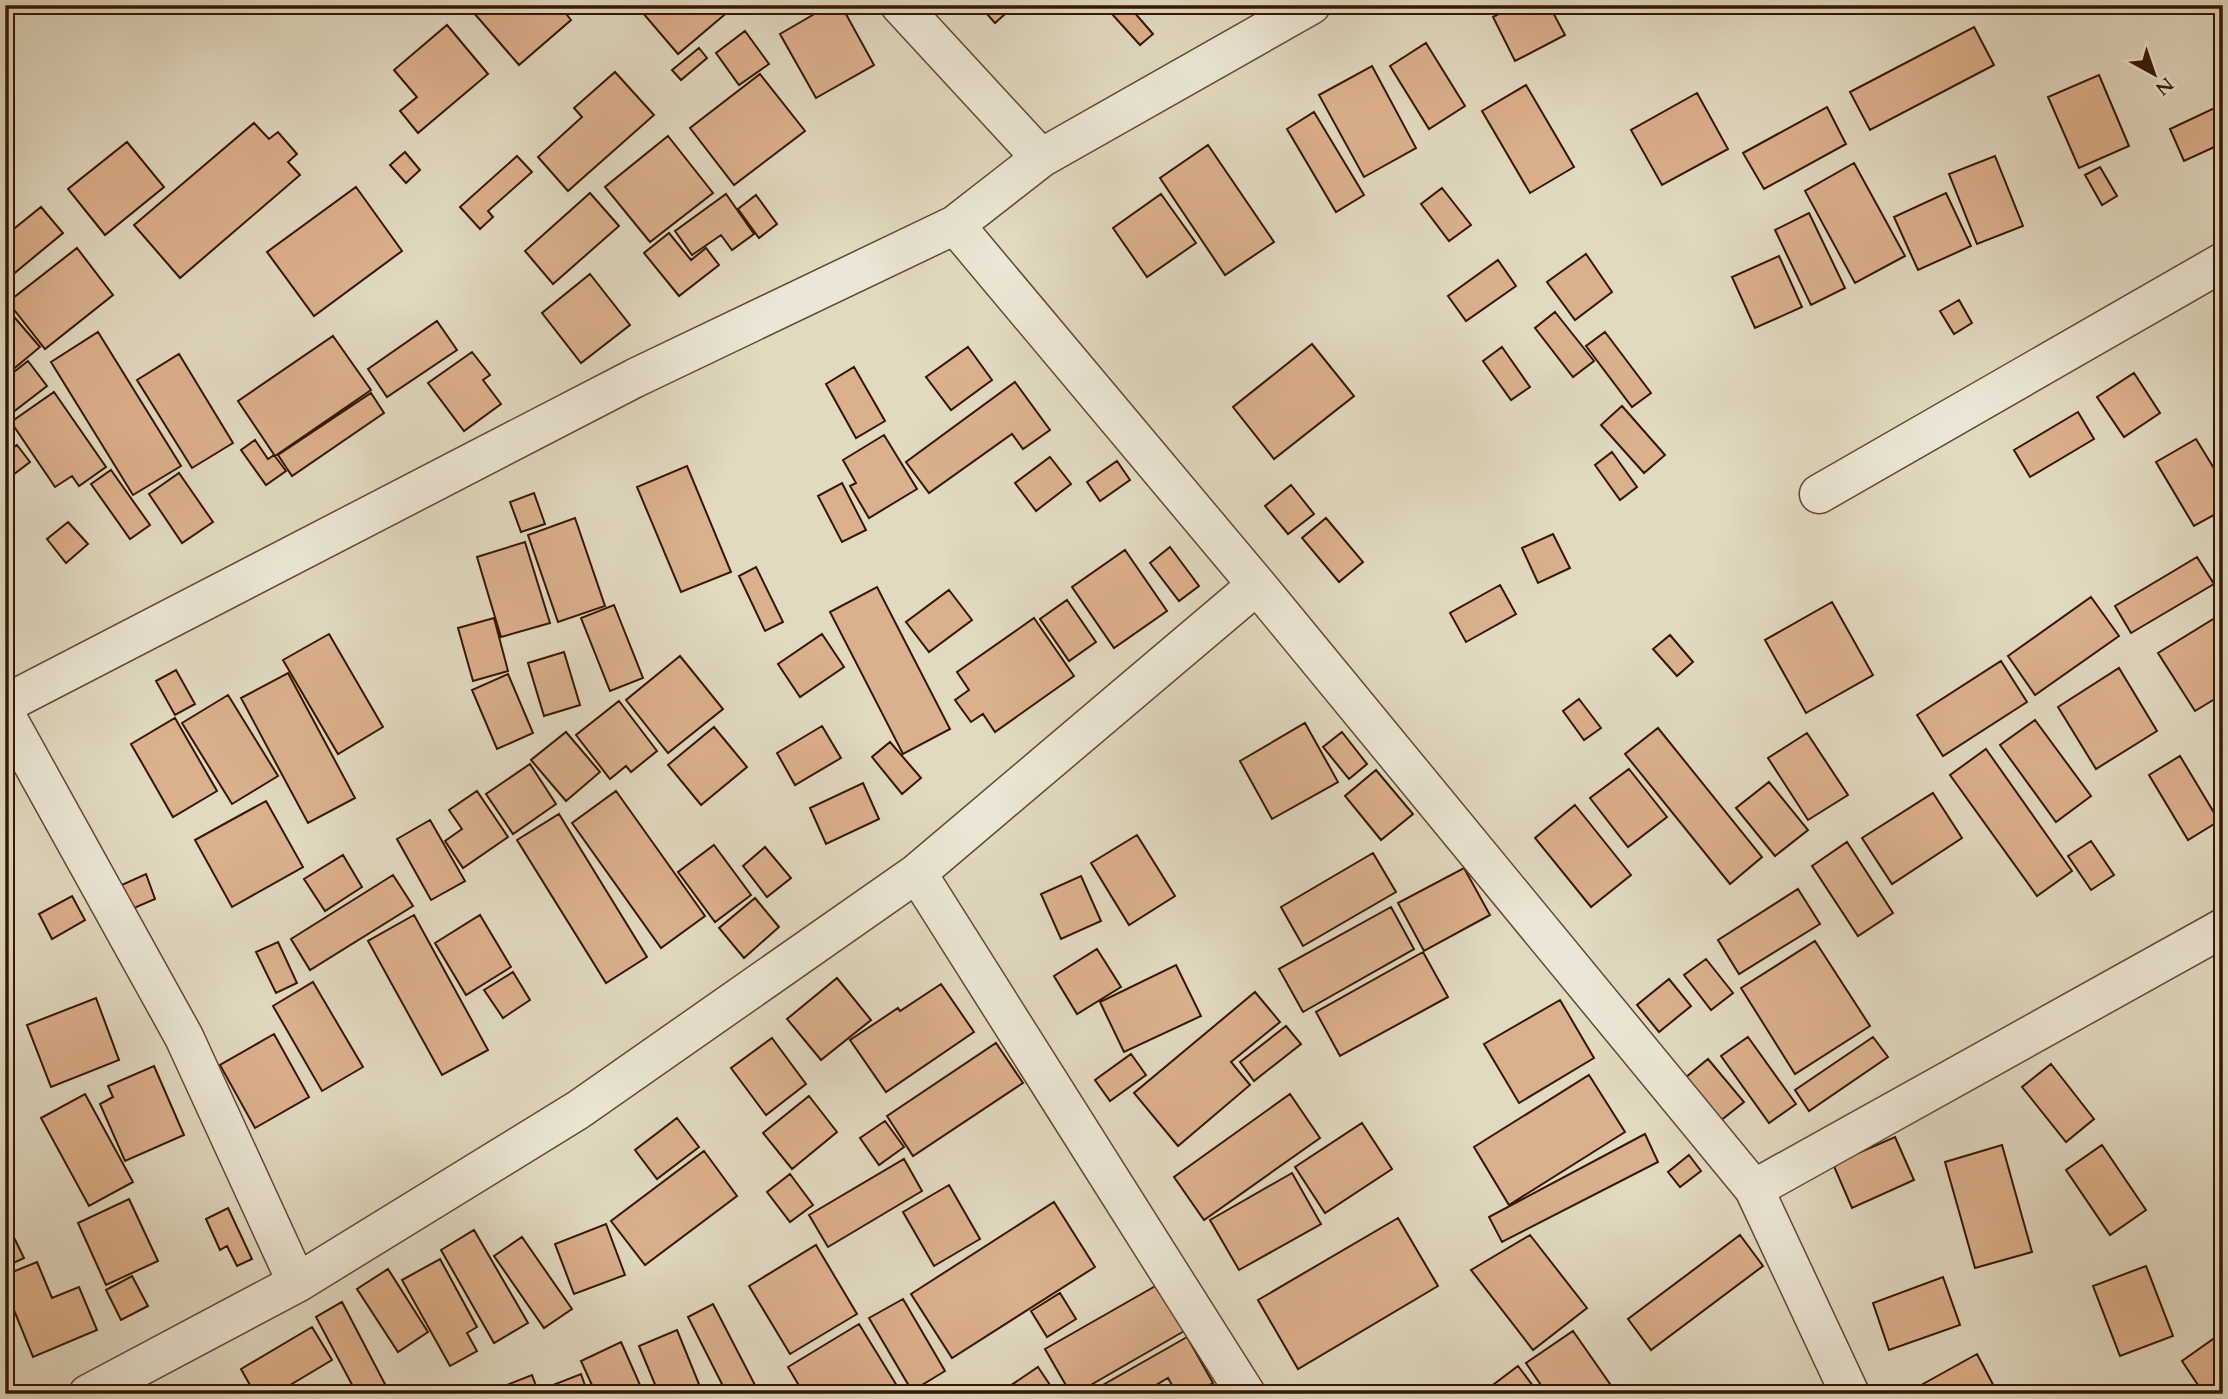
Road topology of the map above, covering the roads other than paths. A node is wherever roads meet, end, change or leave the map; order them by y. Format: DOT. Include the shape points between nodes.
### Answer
graph roads {
  1 [pos="901,5"];
  2 [pos="1311,5"];
  3 [pos="1041,158"];
  4 [pos="955,225"];
  5 [pos="2223,262"];
  6 [pos="1819,494"];
  7 [pos="1256,585"];
  8 [pos="5,704"];
  9 [pos="5,714"];
  10 [pos="917,873"];
  11 [pos="2223,928"];
  12 [pos="1754,1189"];
  13 [pos="297,1283"];
  14 [pos="88,1394"];
  15 [pos="1246,1394"];
  16 [pos="1850,1394"];
  1 -- 3 [label="street"];
  2 -- 3 [label="street"];
  3 -- 4 [label="street"];
  4 -- 7 [label="street"];
  4 -- 8 [label="street" via="635,378"];
  5 -- 6 [label="street"];
  7 -- 10 [label="street"];
  7 -- 12 [label="street"];
  9 -- 13 [label="street" via="184,1037"];
  10 -- 13 [label="street" via="578,1110"];
  10 -- 15 [label="street"];
  11 -- 12 [label="street"];
  12 -- 16 [label="street"];
  13 -- 14 [label="street"];
}
